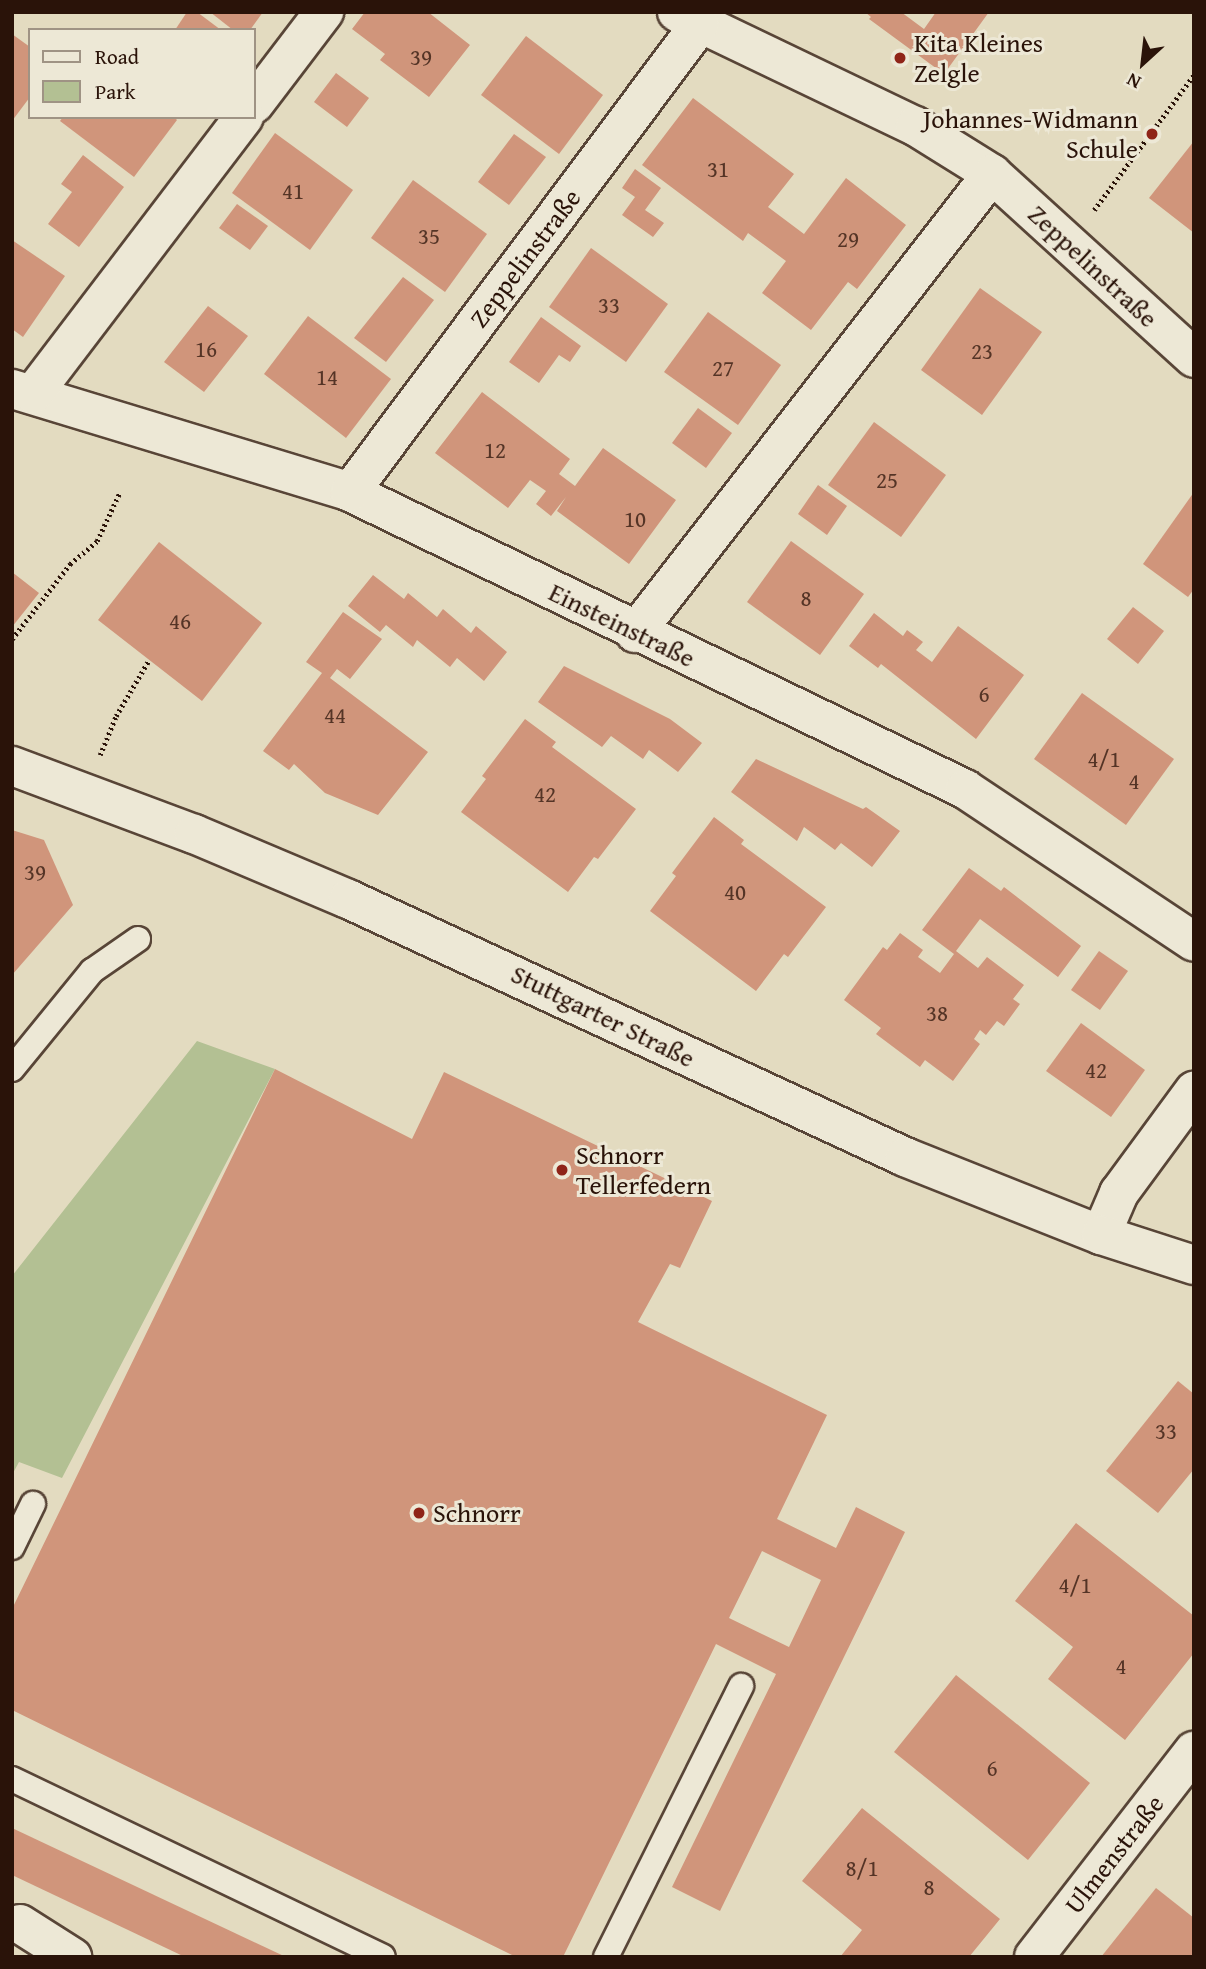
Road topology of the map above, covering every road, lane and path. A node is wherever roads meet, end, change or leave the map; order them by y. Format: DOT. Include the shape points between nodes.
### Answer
graph roads {
  1 [pos="324,12"];
  2 [pos="689,18"];
  3 [pos="1194,75"];
  4 [pos="256,101"];
  5 [pos="242,119"];
  6 [pos="992,174"];
  7 [pos="1068,244"];
  8 [pos="1194,358"];
  9 [pos="22,391"];
  10 [pos="120,492"];
  11 [pos="350,492"];
  12 [pos="635,633"];
  13 [pos="12,639"];
  14 [pos="149,660"];
  15 [pos="97,762"];
  16 [pos="12,766"];
  17 [pos="138,939"];
  18 [pos="1194,942"];
  19 [pos="12,1069"];
  20 [pos="1194,1091"];
  21 [pos="1101,1235"];
  22 [pos="1194,1265"];
  23 [pos="33,1504"];
  24 [pos="12,1547"];
  25 [pos="741,1686"];
  26 [pos="1194,1751"];
  27 [pos="12,1779"];
  28 [pos="16,1922"];
  29 [pos="72,1957"];
  30 [pos="383,1957"];
  31 [pos="606,1957"];
  32 [pos="1034,1957"];
  1 -- 4 [label="street"];
  2 -- 6 [label="street, Zeppelinstraße" via="915,126"];
  2 -- 11 [label="street, Zeppelinstraße"];
  3 -- 7 [label="path"];
  5 -- 9 [label="street"];
  6 -- 7 [label="street, Zeppelinstraße"];
  6 -- 12 [label="street"];
  7 -- 8 [label="street, Zeppelinstraße"];
  9 -- 11 [label="street, Einsteinstraße"];
  10 -- 13 [label="path" via="97,541 70,564"];
  11 -- 12 [label="street, Einsteinstraße"];
  12 -- 18 [label="street, Einsteinstraße" via="965,789"];
  14 -- 15 [label="path" via="116,716"];
  16 -- 21 [label="street, Stuttgarter Straße" via="194,834 348,899 905,1157"];
  17 -- 19 [label="lane" via="92,971"];
  20 -- 21 [label="street" via="1119,1193"];
  21 -- 22 [label="street, Stuttgarter Straße"];
  23 -- 24 [label="lane"];
  25 -- 31 [label="lane"];
  26 -- 32 [label="street, Ulmenstraße"];
  27 -- 30 [label="lane"];
  28 -- 29 [label="street"];
}
